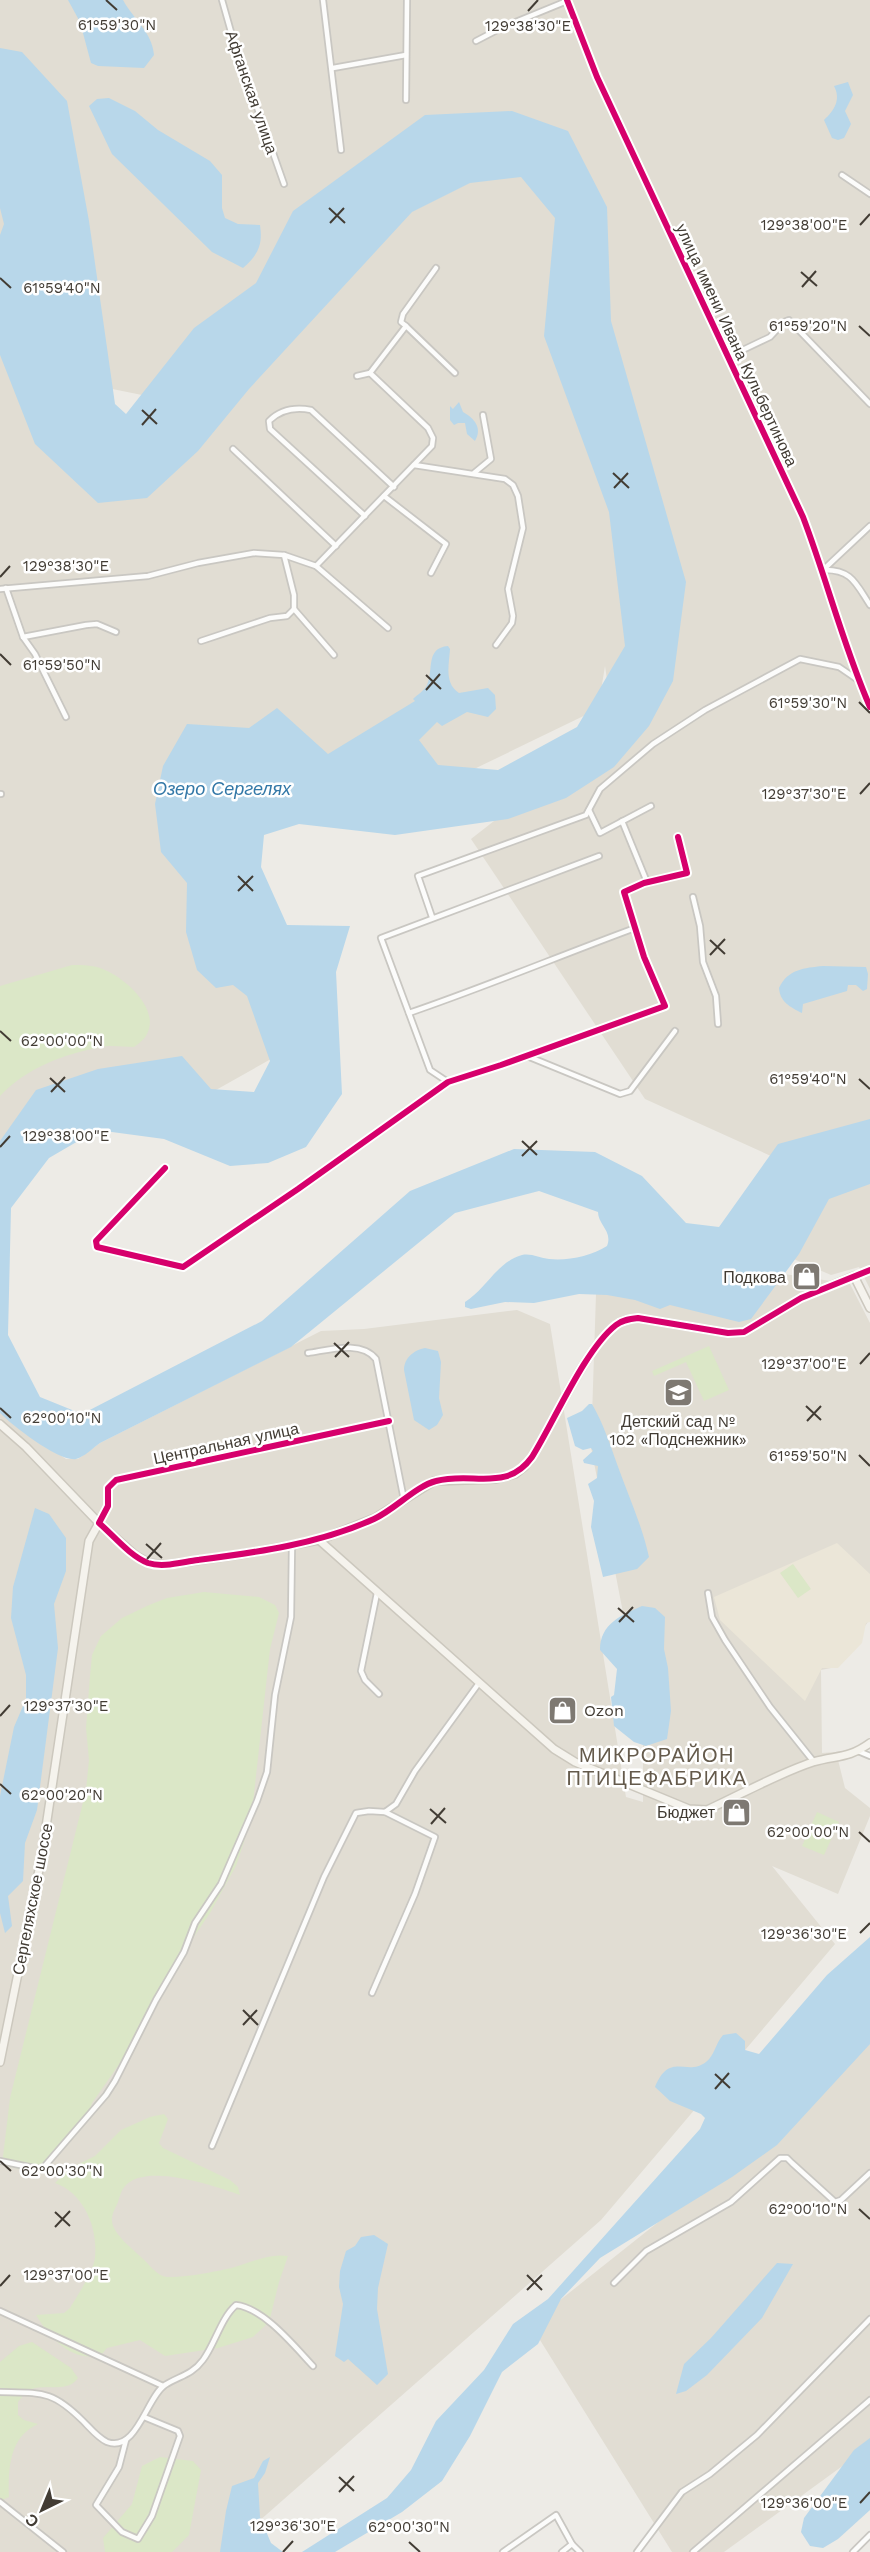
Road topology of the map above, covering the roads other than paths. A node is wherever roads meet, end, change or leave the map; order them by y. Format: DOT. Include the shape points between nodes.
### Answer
graph roads {
  1 [pos="222,0"];
  2 [pos="323,0"];
  3 [pos="407,0"];
  4 [pos="567,1"];
  5 [pos="476,41"];
  6 [pos="406,55"];
  7 [pos="333,68"];
  8 [pos="406,100"];
  9 [pos="341,150"];
  10 [pos="842,175"];
  11 [pos="284,184"];
  12 [pos="870,194"];
  13 [pos="436,268"];
  14 [pos="405,326"];
  15 [pos="728,357"];
  16 [pos="370,373"];
  17 [pos="455,374"];
  18 [pos="357,376"];
  19 [pos="870,404"];
  20 [pos="483,415"];
  21 [pos="233,449"];
  22 [pos="414,465"];
  23 [pos="474,473"];
  24 [pos="394,487"];
  25 [pos="384,496"];
  26 [pos="365,516"];
  27 [pos="870,526"];
  28 [pos="336,546"];
  29 [pos="284,555"];
  30 [pos="316,566"];
  31 [pos="823,570"];
  32 [pos="431,573"];
  33 [pos="3,589"];
  34 [pos="870,605"];
  35 [pos="294,609"];
  36 [pos="388,628"];
  37 [pos="116,632"];
  38 [pos="23,638"];
  39 [pos="201,641"];
  40 [pos="496,645"];
  41 [pos="334,655"];
  42 [pos="858,680"];
  43 [pos="870,706"];
  44 [pos="66,717"];
  45 [pos="651,806"];
  46 [pos="589,810"];
  47 [pos="622,821"];
  48 [pos="678,837"];
  49 [pos="599,856"];
  50 [pos="647,882"];
  51 [pos="693,897"];
  52 [pos="432,917"];
  53 [pos="635,928"];
  54 [pos="410,1013"];
  55 [pos="718,1024"];
  56 [pos="675,1031"];
  57 [pos="527,1056"];
  58 [pos="448,1082"];
  59 [pos="165,1168"];
  60 [pos="870,1270"];
  61 [pos="854,1276"];
  62 [pos="870,1308"];
  63 [pos="308,1353"];
  64 [pos="389,1420"];
  65 [pos="0,1424"];
  66 [pos="404,1500"];
  67 [pos="99,1523"];
  68 [pos="319,1540"];
  69 [pos="292,1545"];
  70 [pos="377,1593"];
  71 [pos="708,1593"];
  72 [pos="479,1683"];
  73 [pos="379,1694"];
  74 [pos="870,1743"];
  75 [pos="858,1751"];
  76 [pos="870,1756"];
  77 [pos="814,1762"];
  78 [pos="385,1812"];
  79 [pos="372,1992"];
  80 [pos="0,2062"];
  81 [pos="212,2146"];
  82 [pos="0,2161"];
  83 [pos="870,2173"];
  84 [pos="614,2283"];
  85 [pos="0,2311"];
  86 [pos="870,2319"];
  87 [pos="313,2366"];
  88 [pos="163,2386"];
  89 [pos="0,2392"];
  90 [pos="870,2400"];
  91 [pos="144,2417"];
  92 [pos="126,2440"];
  93 [pos="0,2502"];
  94 [pos="870,2535"];
  95 [pos="572,2544"];
  96 [pos="63,2552"];
  97 [pos="503,2552"];
  98 [pos="562,2552"];
  99 [pos="580,2552"];
  100 [pos="637,2552"];
  101 [pos="693,2552"];
  102 [pos="853,2552"];
  1 -- 11 [label="street, Афганская улица"];
  2 -- 7 [label="street"];
  3 -- 6 [label="street"];
  4 -- 5 [label="street"];
  4 -- 15 [label="street, улица имени Ивана Кульбертинова" via="597,77"];
  6 -- 7 [label="street"];
  6 -- 8 [label="street"];
  7 -- 9 [label="street"];
  10 -- 12 [label="street"];
  13 -- 14 [label="street" via="403,314 401,322"];
  14 -- 16 [label="street"];
  14 -- 17 [label="street"];
  15 -- 19 [label="street" via="770,337 789,320"];
  15 -- 31 [label="street, улица имени Ивана Кульбертинова" via="803,517"];
  16 -- 18 [label="street"];
  16 -- 22 [label="street" via="428,428 433,438 432,446"];
  20 -- 23 [label="street" via="491,459"];
  21 -- 28 [label="street"];
  22 -- 23 [label="street"];
  22 -- 24 [label="street"];
  23 -- 40 [label="street" via="505,479 513,485 522,513 520,546 508,589 512,623"];
  24 -- 25 [label="street"];
  24 -- 26 [label="street" via="311,410 277,413 269,421 270,429"];
  25 -- 26 [label="street"];
  25 -- 32 [label="street" via="446,544"];
  26 -- 28 [label="street"];
  27 -- 31 [label="street"];
  28 -- 30 [label="street"];
  29 -- 30 [label="street"];
  29 -- 33 [label="street" via="254,553 148,576"];
  29 -- 35 [label="street"];
  30 -- 36 [label="street"];
  31 -- 34 [label="street" via="839,570 854,581"];
  31 -- 42 [label="street, улица имени Ивана Кульбертинова"];
  33 -- 38 [label="street"];
  35 -- 39 [label="street" via="287,616"];
  35 -- 41 [label="street"];
  37 -- 38 [label="street" via="86,624"];
  38 -- 44 [label="street"];
  42 -- 43 [label="street, улица имени Ивана Кульбертинова"];
  42 -- 46 [label="street" via="839,667 801,659 705,710 653,744 600,789"];
  45 -- 47 [label="street"];
  46 -- 47 [label="street" via="600,833"];
  46 -- 52 [label="street" via="586,815 418,876"];
  47 -- 50 [label="street"];
  48 -- 50 [label="street" via="687,873"];
  49 -- 52 [label="street"];
  50 -- 53 [label="street" via="624,892"];
  51 -- 55 [label="street" via="703,962 716,996"];
  52 -- 54 [label="street" via="381,938"];
  53 -- 54 [label="street"];
  53 -- 57 [label="street" via="665,1006"];
  54 -- 58 [label="street" via="430,1070"];
  56 -- 57 [label="street" via="630,1091 620,1094"];
  57 -- 58 [label="street"];
  58 -- 59 [label="street" via="183,1267 97,1247 96,1241"];
  60 -- 61 [label="street"];
  61 -- 62 [label="street"];
  61 -- 66 [label="street" via="801,1298 744,1332 728,1333 638,1318 627,1320 615,1326 586,1363 525,1466 515,1474 496,1479 434,1481"];
  63 -- 64 [label="street" via="354,1348 372,1353"];
  64 -- 66 [label="street"];
  64 -- 67 [label="street, Центральная улица" via="116,1480 108,1488 108,1506"];
  65 -- 67 [label="street"];
  66 -- 68 [label="street" via="375,1518"];
  67 -- 69 [label="street" via="135,1556 149,1563"];
  67 -- 80 [label="street, Сергеляхское шоссе" via="89,1540 41,1860"];
  68 -- 69 [label="street"];
  68 -- 70 [label="street"];
  69 -- 82 [label="street" via="291,1617 277,1686 267,1772 221,1884 195,1923 184,1952 106,2096 43,2168"];
  70 -- 72 [label="street"];
  70 -- 73 [label="street" via="361,1671"];
  71 -- 77 [label="street" via="712,1617 725,1640 782,1725"];
  72 -- 77 [label="street" via="554,1749 575,1762 689,1809 707,1810"];
  72 -- 78 [label="street" via="396,1804"];
  74 -- 75 [label="street"];
  75 -- 76 [label="street"];
  75 -- 77 [label="street"];
  78 -- 79 [label="street" via="435,1837"];
  78 -- 81 [label="street" via="356,1813 339,1844"];
  83 -- 84 [label="street" via="835,2202 787,2158 780,2158 731,2202 646,2251"];
  85 -- 88 [label="street"];
  86 -- 100 [label="street" via="757,2435 682,2492"];
  87 -- 88 [label="street" via="282,2333 236,2305 196,2369"];
  88 -- 91 [label="street"];
  89 -- 92 [label="street" via="45,2394 67,2405 106,2442 117,2444"];
  90 -- 101 [label="street"];
  91 -- 92 [label="street"];
  91 -- 92 [label="street" via="178,2431 180,2436 152,2516 138,2539 122,2532 96,2505 119,2467"];
  93 -- 96 [label="street"];
  94 -- 102 [label="street"];
  95 -- 97 [label="street" via="556,2515"];
  95 -- 98 [label="street"];
  95 -- 99 [label="street"];
}
